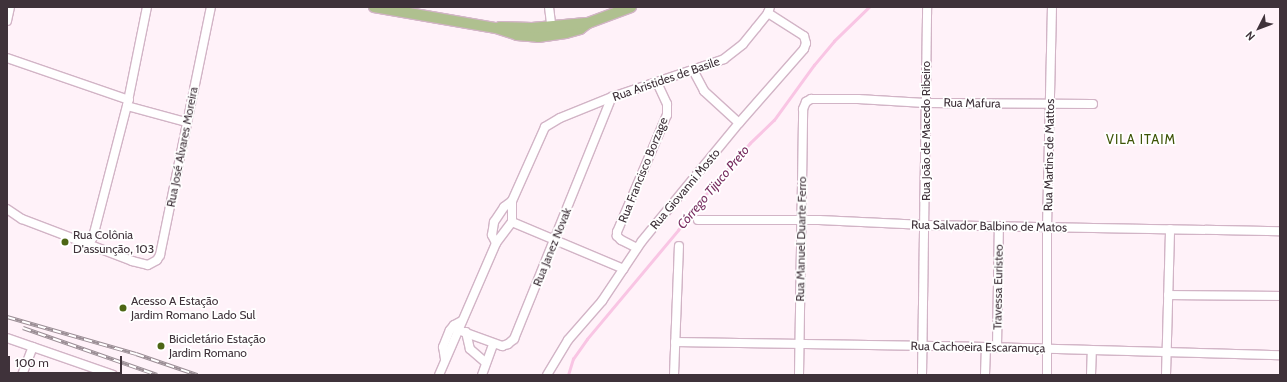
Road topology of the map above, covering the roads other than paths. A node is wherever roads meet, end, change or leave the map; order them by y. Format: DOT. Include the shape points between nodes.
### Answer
graph roads {
  1 [pos="147,7"];
  2 [pos="211,7"];
  3 [pos="374,7"];
  4 [pos="549,7"];
  5 [pos="631,7"];
  6 [pos="927,7"];
  7 [pos="1052,7"];
  8 [pos="769,10"];
  9 [pos="552,31"];
  10 [pos="7,58"];
  11 [pos="693,70"];
  12 [pos="657,83"];
  13 [pos="612,98"];
  14 [pos="128,103"];
  15 [pos="804,103"];
  16 [pos="926,103"];
  17 [pos="1050,104"];
  18 [pos="1093,104"];
  19 [pos="186,122"];
  20 [pos="738,124"];
  21 [pos="512,201"];
  22 [pos="7,209"];
  23 [pos="698,220"];
  24 [pos="800,220"];
  25 [pos="512,222"];
  26 [pos="925,225"];
  27 [pos="999,226"];
  28 [pos="1047,227"];
  29 [pos="1170,229"];
  30 [pos="1280,231"];
  31 [pos="555,239"];
  32 [pos="496,243"];
  33 [pos="88,246"];
  34 [pos="679,246"];
  35 [pos="637,248"];
  36 [pos="624,269"];
  37 [pos="1168,295"];
  38 [pos="1280,296"];
  39 [pos="462,321"];
  40 [pos="462,331"];
  41 [pos="7,338"];
  42 [pos="676,342"];
  43 [pos="493,344"];
  44 [pos="800,344"];
  45 [pos="923,346"];
  46 [pos="33,347"];
  47 [pos="986,347"];
  48 [pos="997,347"];
  49 [pos="1048,349"];
  50 [pos="1092,351"];
  51 [pos="1167,352"];
  52 [pos="1280,355"];
  53 [pos="445,360"];
  54 [pos="486,363"];
  55 [pos="99,370"];
  56 [pos="22,375"];
  57 [pos="91,375"];
  58 [pos="113,375"];
  59 [pos="439,375"];
  60 [pos="482,375"];
  61 [pos="547,375"];
  62 [pos="674,375"];
  63 [pos="799,375"];
  64 [pos="922,375"];
  65 [pos="985,375"];
  66 [pos="1047,375"];
  67 [pos="1091,375"];
  68 [pos="1166,375"];
  1 -- 14 [label="street"];
  2 -- 19 [label="street, Rua José Alvares Moreira"];
  3 -- 9 [label="main road" via="496,28"];
  4 -- 9 [label="street"];
  5 -- 9 [label="main road" via="588,23"];
  6 -- 16 [label="street, Rua João de Macedo Ribeiro"];
  7 -- 17 [label="street, Rua Martins de Mattos"];
  8 -- 11 [label="street, Rua Aristides de Basile" via="729,56"];
  8 -- 20 [label="street, Rua Giovanni Mosto" via="804,36 806,43 790,66"];
  10 -- 14 [label="street"];
  11 -- 12 [label="street, Rua Aristides de Basile"];
  11 -- 20 [label="street" via="704,91"];
  12 -- 13 [label="street, Rua Aristides de Basile"];
  12 -- 35 [label="street, Rua Francisco Borzage" via="666,104 666,115 617,232 621,240"];
  13 -- 21 [label="street, Rua Aristides de Basile" via="560,118 545,127"];
  13 -- 31 [label="street, Rua Janez Novak"];
  14 -- 19 [label="street"];
  14 -- 33 [label="street" via="93,237"];
  15 -- 16 [label="street, Rua Mafura" via="811,99"];
  15 -- 24 [label="street, Rua Manuel Duarte Ferro"];
  16 -- 17 [label="street, Rua Mafura"];
  16 -- 26 [label="street, Rua João de Macedo Ribeiro"];
  17 -- 18 [label="street, Rua Mafura"];
  17 -- 28 [label="street, Rua Martins de Mattos"];
  19 -- 33 [label="street, Rua José Alvares Moreira" via="160,255 148,265"];
  20 -- 35 [label="street, Rua Giovanni Mosto"];
  21 -- 25 [label="street"];
  21 -- 32 [label="street" via="504,206 494,222 492,235"];
  22 -- 33 [label="street, Rua José Alvares Moreira" via="22,219"];
  23 -- 24 [label="street, Rua Salvador Balbino de Matos"];
  24 -- 26 [label="street, Rua Salvador Balbino de Matos"];
  24 -- 44 [label="street, Rua Manuel Duarte Ferro"];
  25 -- 31 [label="street"];
  25 -- 32 [label="street"];
  26 -- 27 [label="street, Rua Salvador Balbino de Matos"];
  26 -- 45 [label="street, Rua João de Macedo Ribeiro"];
  27 -- 28 [label="street, Rua Salvador Balbino de Matos"];
  27 -- 48 [label="street, Travessa Euristeo"];
  28 -- 29 [label="street, Rua Salvador Balbino de Matos"];
  28 -- 49 [label="street, Rua Martins de Mattos"];
  29 -- 30 [label="street, Rua Salvador Balbino de Matos"];
  29 -- 37 [label="street"];
  31 -- 36 [label="street"];
  31 -- 43 [label="street, Rua Janez Novak" via="514,339 505,346"];
  32 -- 39 [label="street"];
  34 -- 42 [label="street"];
  35 -- 36 [label="street, Rua Giovanni Mosto"];
  36 -- 61 [label="street, Rua Giovanni Mosto" via="568,340"];
  37 -- 38 [label="street"];
  37 -- 51 [label="street"];
  39 -- 40 [label="street"];
  39 -- 53 [label="street" via="450,330 443,347"];
  40 -- 43 [label="street"];
  40 -- 53 [label="street"];
  40 -- 54 [label="street" via="470,349"];
  41 -- 46 [label="street"];
  42 -- 44 [label="street, Rua Cachoeira Escaramuça"];
  42 -- 62 [label="street"];
  43 -- 54 [label="street"];
  44 -- 45 [label="street, Rua Cachoeira Escaramuça"];
  44 -- 63 [label="street, Rua Manuel Duarte Ferro"];
  45 -- 47 [label="street, Rua Cachoeira Escaramuça"];
  45 -- 64 [label="street, Rua João de Macedo Ribeiro"];
  46 -- 55 [label="street"];
  46 -- 56 [label="street"];
  47 -- 48 [label="street, Rua Cachoeira Escaramuça"];
  47 -- 65 [label="street"];
  48 -- 49 [label="street, Rua Cachoeira Escaramuça"];
  49 -- 50 [label="street, Rua Cachoeira Escaramuça"];
  49 -- 66 [label="street, Rua Martins de Mattos"];
  50 -- 51 [label="street, Rua Cachoeira Escaramuça"];
  50 -- 67 [label="street"];
  51 -- 52 [label="street, Rua Cachoeira Escaramuça"];
  51 -- 68 [label="street"];
  53 -- 59 [label="street"];
  54 -- 60 [label="street"];
  55 -- 57 [label="street"];
  55 -- 58 [label="street"];
}
